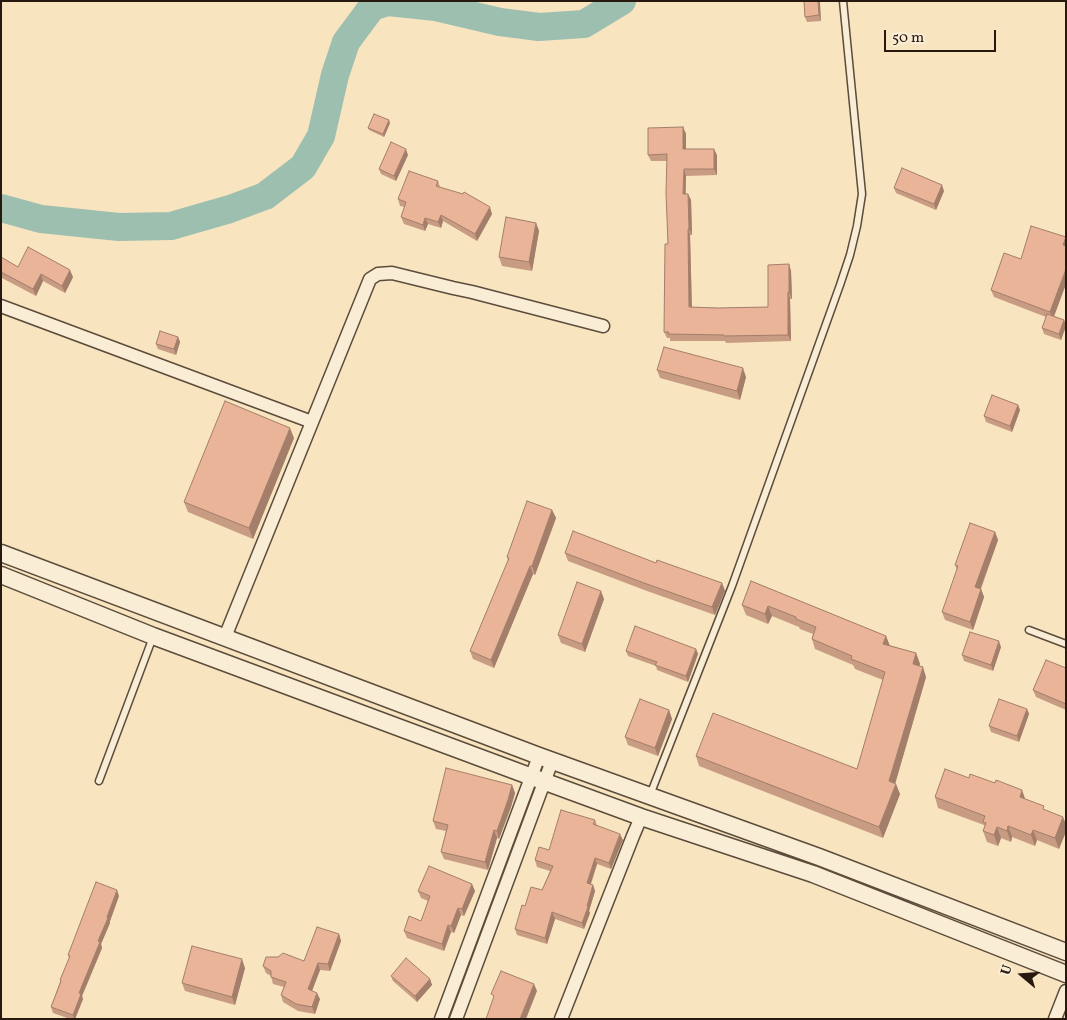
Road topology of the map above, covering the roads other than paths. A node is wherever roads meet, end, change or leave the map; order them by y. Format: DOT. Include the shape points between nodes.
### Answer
graph roads {
  1 [pos="843,1"];
  2 [pos="1,306"];
  3 [pos="604,326"];
  4 [pos="312,422"];
  5 [pos="1,553"];
  6 [pos="1,575"];
  7 [pos="1029,630"];
  8 [pos="153,636"];
  9 [pos="225,638"];
  10 [pos="1066,644"];
  11 [pos="546,758"];
  12 [pos="538,779"];
  13 [pos="99,782"];
  14 [pos="650,795"];
  15 [pos="642,817"];
  16 [pos="819,857"];
  17 [pos="813,874"];
  18 [pos="1066,952"];
  19 [pos="1066,974"];
  20 [pos="1066,991"];
  21 [pos="441,1019"];
  22 [pos="456,1019"];
  23 [pos="562,1019"];
  24 [pos="1055,1019"];
  1 -- 14 [label="lane" via="862,194 858,226 840,285 735,577"];
  2 -- 4 [label="street"];
  3 -- 4 [label="street" via="410,277 378,274 370,279"];
  4 -- 9 [label="street"];
  5 -- 9 [label="street"];
  6 -- 8 [label="street"];
  7 -- 10 [label="lane"];
  8 -- 12 [label="street"];
  8 -- 13 [label="lane"];
  9 -- 11 [label="street"];
  11 -- 12 [label="street"];
  11 -- 14 [label="street"];
  12 -- 15 [label="street"];
  12 -- 21 [label="street"];
  12 -- 22 [label="street"];
  14 -- 16 [label="street"];
  15 -- 17 [label="street"];
  15 -- 23 [label="street"];
  16 -- 17 [label="street"];
  16 -- 18 [label="street"];
  17 -- 19 [label="street"];
  20 -- 24 [label="street"];
}
